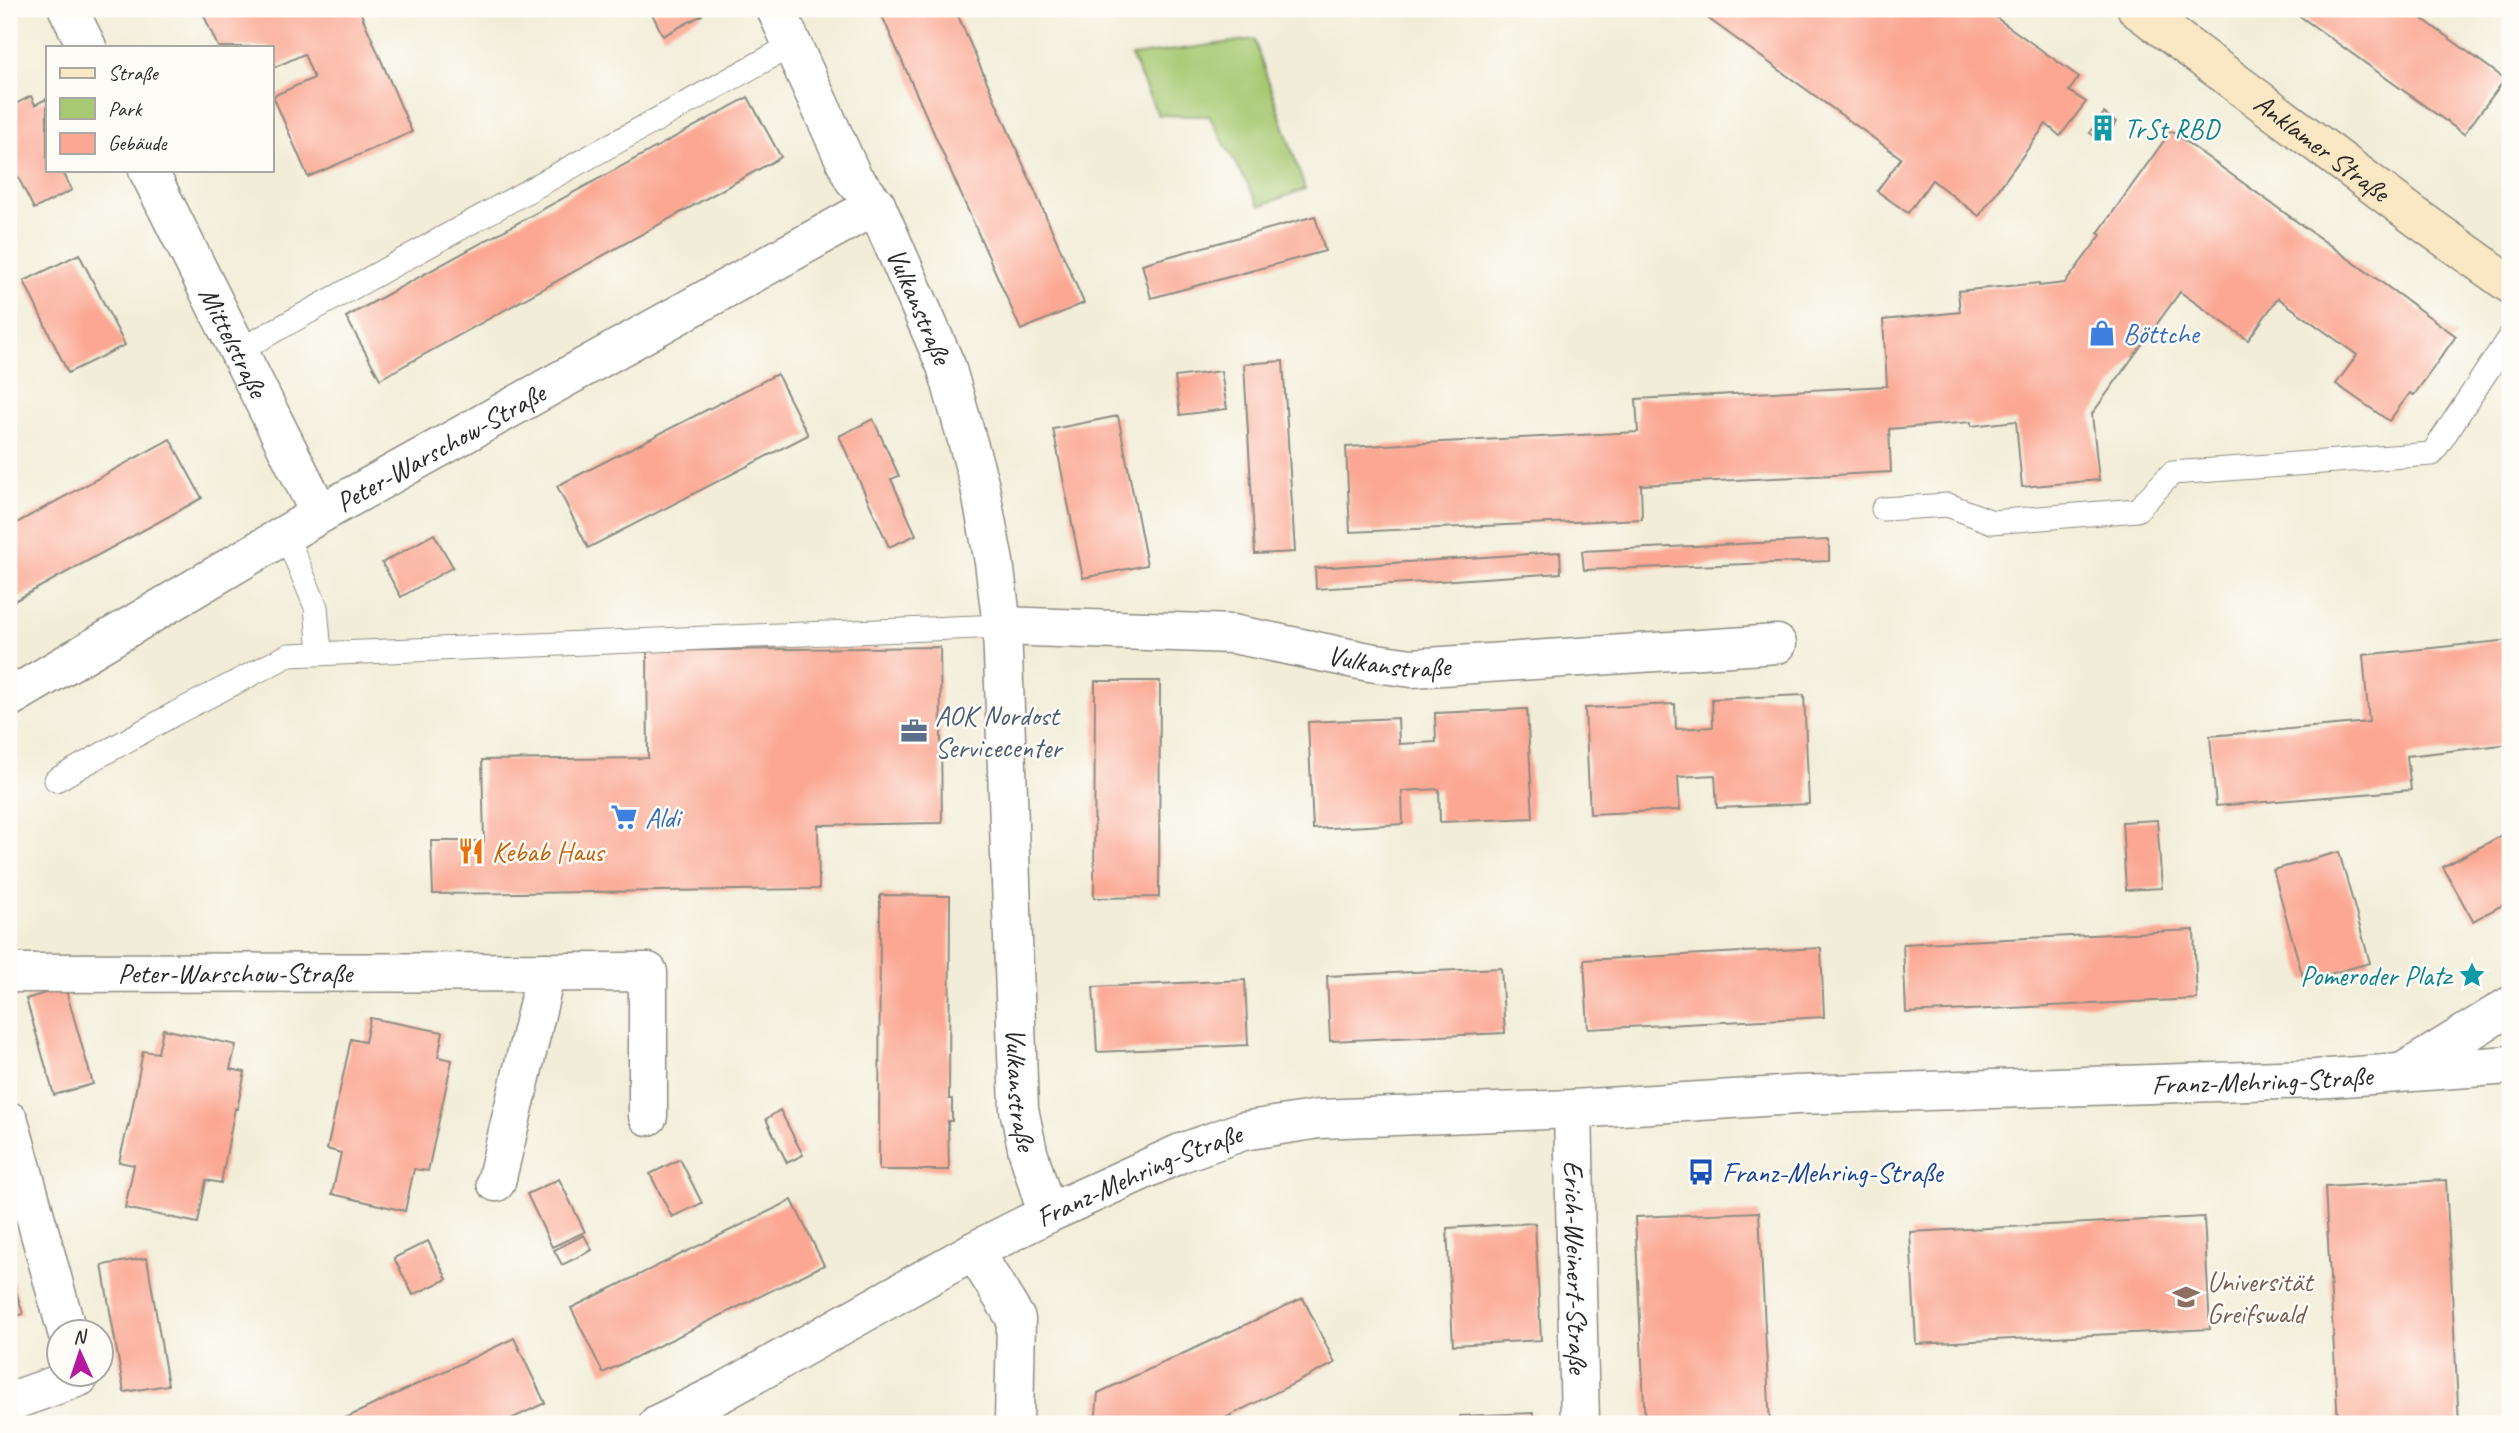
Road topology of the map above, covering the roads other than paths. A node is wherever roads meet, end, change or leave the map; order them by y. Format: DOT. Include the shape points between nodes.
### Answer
graph roads {
  1 [pos="68,9"];
  2 [pos="776,9"];
  3 [pos="2137,9"];
  4 [pos="792,45"];
  5 [pos="86,46"];
  6 [pos="149,172"];
  7 [pos="876,205"];
  8 [pos="2510,284"];
  9 [pos="2510,336"];
  10 [pos="238,351"];
  11 [pos="1883,509"];
  12 [pos="320,514"];
  13 [pos="286,534"];
  14 [pos="1002,626"];
  15 [pos="1777,644"];
  16 [pos="320,653"];
  17 [pos="9,698"];
  18 [pos="56,780"];
  19 [pos="546,972"];
  20 [pos="9,974"];
  21 [pos="2510,1006"];
  22 [pos="2510,1065"];
  23 [pos="2405,1071"];
  24 [pos="1573,1109"];
  25 [pos="648,1116"];
  26 [pos="9,1121"];
  27 [pos="496,1182"];
  28 [pos="1047,1214"];
  29 [pos="974,1251"];
  30 [pos="63,1318"];
  31 [pos="48,1388"];
  32 [pos="9,1402"];
  33 [pos="658,1424"];
  34 [pos="1014,1424"];
  35 [pos="1580,1424"];
  1 -- 5 [label="street"];
  2 -- 4 [label="street, Vulkanstraße"];
  3 -- 8 [label="main road, Anklamer Straße"];
  4 -- 7 [label="street, Vulkanstraße" via="853,177"];
  4 -- 10 [label="lane"];
  6 -- 10 [label="street, Mittelstraße"];
  7 -- 12 [label="street, Peter-Warschow-Straße"];
  7 -- 14 [label="street, Vulkanstraße" via="946,366 979,482"];
  9 -- 11 [label="lane" via="2432,454 2172,473 2137,510 1992,522 1948,505"];
  10 -- 12 [label="street, Mittelstraße"];
  12 -- 13 [label="street, Peter-Warschow-Straße"];
  13 -- 16 [label="lane" via="316,607"];
  13 -- 17 [label="street, Peter-Warschow-Straße"];
  14 -- 15 [label="street, Vulkanstraße" via="1233,634 1412,668"];
  14 -- 16 [label="lane"];
  14 -- 28 [label="street, Vulkanstraße" via="1019,1109"];
  16 -- 18 [label="lane" via="289,655"];
  19 -- 20 [label="street, Peter-Warschow-Straße"];
  19 -- 25 [label="street, Peter-Warschow-Straße" via="648,972"];
  19 -- 27 [label="street"];
  21 -- 23 [label="street"];
  22 -- 23 [label="street, Franz-Mehring-Straße"];
  23 -- 24 [label="street, Franz-Mehring-Straße" via="2315,1079 1796,1095"];
  24 -- 28 [label="street, Franz-Mehring-Straße" via="1319,1119 1243,1131 1181,1153"];
  24 -- 35 [label="street, Erich-Weinert-Straße"];
  26 -- 30 [label="street"];
  28 -- 29 [label="street, Franz-Mehring-Straße"];
  29 -- 33 [label="street, Franz-Mehring-Straße"];
  29 -- 34 [label="street" via="1016,1319"];
  31 -- 32 [label="street"];
}
